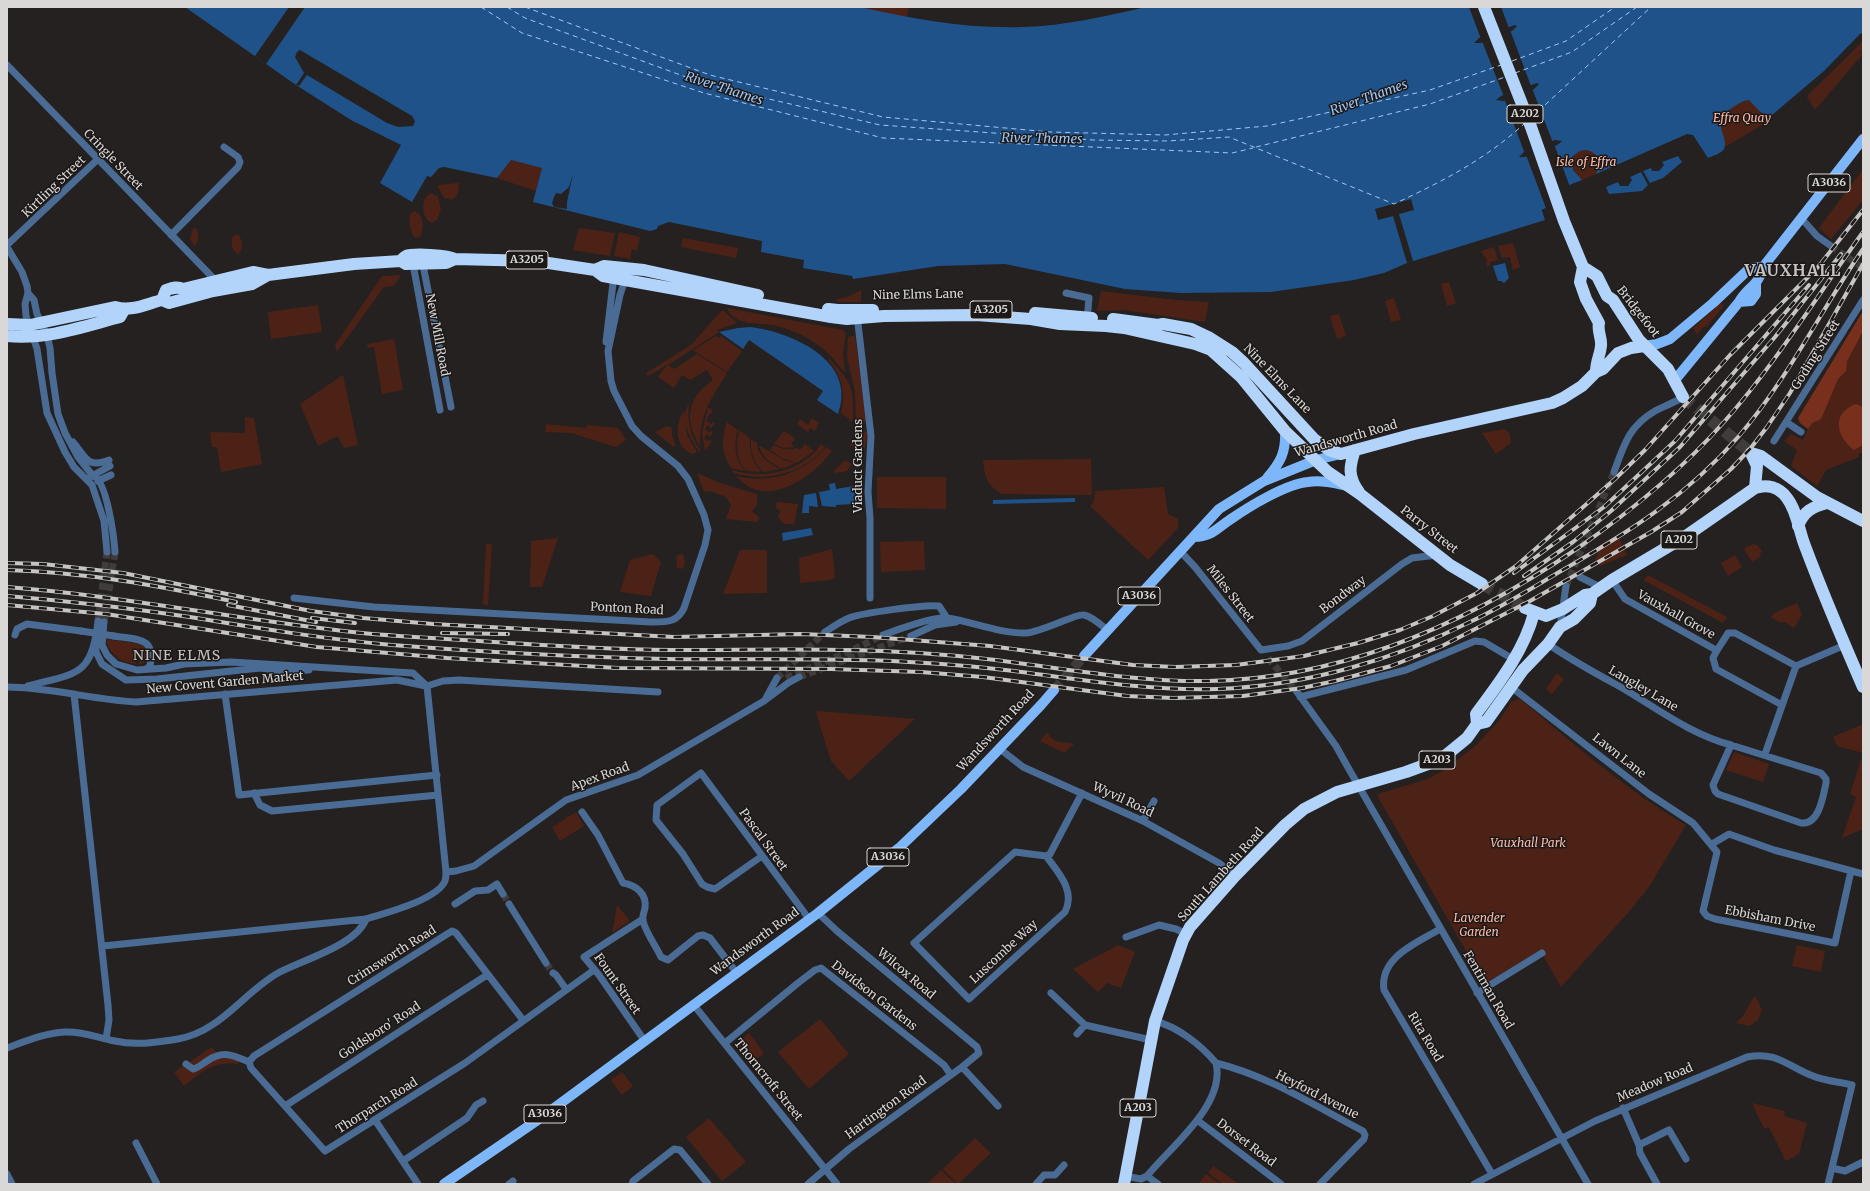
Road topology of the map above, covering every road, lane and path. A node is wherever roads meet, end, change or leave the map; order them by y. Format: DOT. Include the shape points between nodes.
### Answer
graph roads {
  1 [pos="1484,7"];
  2 [pos="7,65"];
  3 [pos="1863,139"];
  4 [pos="224,147"];
  5 [pos="97,160"];
  6 [pos="1802,219"];
  7 [pos="171,236"];
  8 [pos="7,246"];
  9 [pos="1830,246"];
  10 [pos="455,259"];
  11 [pos="401,261"];
  12 [pos="418,265"];
  13 [pos="1583,267"];
  14 [pos="1763,267"];
  15 [pos="614,272"];
  16 [pos="627,274"];
  17 [pos="215,286"];
  18 [pos="28,293"];
  19 [pos="1066,293"];
  20 [pos="1863,300"];
  21 [pos="124,310"];
  22 [pos="857,315"];
  23 [pos="1088,321"];
  24 [pos="7,324"];
  25 [pos="35,324"];
  26 [pos="47,335"];
  27 [pos="7,336"];
  28 [pos="34,337"];
  29 [pos="1644,346"];
  30 [pos="608,352"];
  31 [pos="1596,372"];
  32 [pos="1675,380"];
  33 [pos="1683,397"];
  34 [pos="451,407"];
  35 [pos="440,410"];
  36 [pos="1786,422"];
  37 [pos="1285,430"];
  38 [pos="1801,432"];
  39 [pos="65,433"];
  40 [pos="1774,441"];
  41 [pos="1354,450"];
  42 [pos="1340,454"];
  43 [pos="1316,460"];
  44 [pos="1614,472"];
  45 [pos="111,475"];
  46 [pos="93,480"];
  47 [pos="1264,481"];
  48 [pos="1347,486"];
  49 [pos="1755,488"];
  50 [pos="1360,494"];
  51 [pos="1827,503"];
  52 [pos="1863,521"];
  53 [pos="1798,526"];
  54 [pos="1194,537"];
  55 [pos="111,552"];
  56 [pos="1180,552"];
  57 [pos="1438,555"];
  58 [pos="1580,576"];
  59 [pos="1612,580"];
  60 [pos="1482,584"];
  61 [pos="1566,586"];
  62 [pos="1596,591"];
  63 [pos="294,598"];
  64 [pos="870,598"];
  65 [pos="1564,609"];
  66 [pos="1530,611"];
  67 [pos="947,618"];
  68 [pos="958,621"];
  69 [pos="1560,627"];
  70 [pos="1107,630"];
  71 [pos="825,632"];
  72 [pos="15,635"];
  73 [pos="883,635"];
  74 [pos="911,636"];
  75 [pos="96,641"];
  76 [pos="1548,644"];
  77 [pos="1845,645"];
  78 [pos="1261,650"];
  79 [pos="1716,650"];
  80 [pos="1084,656"];
  81 [pos="1513,660"];
  82 [pos="318,666"];
  83 [pos="1796,666"];
  84 [pos="146,669"];
  85 [pos="800,677"];
  86 [pos="778,678"];
  87 [pos="786,678"];
  88 [pos="427,686"];
  89 [pos="7,687"];
  90 [pos="25,687"];
  91 [pos="1511,687"];
  92 [pos="1863,687"];
  93 [pos="1054,690"];
  94 [pos="658,692"];
  95 [pos="74,694"];
  96 [pos="225,694"];
  97 [pos="764,701"];
  98 [pos="1782,704"];
  99 [pos="1477,724"];
  100 [pos="1731,745"];
  101 [pos="1000,749"];
  102 [pos="1765,754"];
  103 [pos="437,775"];
  104 [pos="1358,786"];
  105 [pos="254,793"];
  106 [pos="1082,793"];
  107 [pos="438,795"];
  108 [pos="1154,801"];
  109 [pos="582,812"];
  110 [pos="1143,821"];
  111 [pos="1712,844"];
  112 [pos="762,856"];
  113 [pos="1046,856"];
  114 [pos="1851,871"];
  115 [pos="446,872"];
  116 [pos="1863,874"];
  117 [pos="1235,876"];
  118 [pos="503,894"];
  119 [pos="455,904"];
  120 [pos="510,904"];
  121 [pos="818,913"];
  122 [pos="366,918"];
  123 [pos="809,919"];
  124 [pos="643,920"];
  125 [pos="1440,929"];
  126 [pos="1186,934"];
  127 [pos="1126,937"];
  128 [pos="103,946"];
  129 [pos="1542,953"];
  130 [pos="546,963"];
  131 [pos="594,970"];
  132 [pos="736,972"];
  133 [pos="553,973"];
  134 [pos="487,975"];
  135 [pos="566,989"];
  136 [pos="1051,993"];
  137 [pos="1477,993"];
  138 [pos="693,1004"];
  139 [pos="523,1020"];
  140 [pos="1155,1021"];
  141 [pos="1085,1025"];
  142 [pos="1077,1034"];
  143 [pos="106,1039"];
  144 [pos="644,1040"];
  145 [pos="1151,1040"];
  146 [pos="725,1043"];
  147 [pos="7,1048"];
  148 [pos="979,1053"];
  149 [pos="249,1062"];
  150 [pos="1216,1063"];
  151 [pos="186,1064"];
  152 [pos="962,1068"];
  153 [pos="951,1075"];
  154 [pos="484,1101"];
  155 [pos="285,1106"];
  156 [pos="998,1106"];
  157 [pos="1623,1108"];
  158 [pos="375,1120"];
  159 [pos="1198,1120"];
  160 [pos="1562,1138"];
  161 [pos="136,1143"];
  162 [pos="1639,1145"];
  163 [pos="1686,1159"];
  164 [pos="403,1161"];
  165 [pos="1863,1162"];
  166 [pos="1064,1165"];
  167 [pos="1832,1168"];
  168 [pos="825,1169"];
  169 [pos="7,1174"];
  170 [pos="1492,1174"];
  171 [pos="1147,1176"];
  172 [pos="1125,1180"];
  173 [pos="154,1183"];
  174 [pos="12,1184"];
  175 [pos="418,1184"];
  176 [pos="444,1184"];
  177 [pos="632,1184"];
  178 [pos="708,1184"];
  179 [pos="808,1184"];
  180 [pos="837,1184"];
  181 [pos="1036,1184"];
  182 [pos="1158,1184"];
  183 [pos="1281,1184"];
  184 [pos="1320,1184"];
  185 [pos="1474,1184"];
  186 [pos="1588,1184"];
  187 [pos="1657,1184"];
  188 [pos="1828,1184"];
  1 -- 13 [label="highway, Bridgefoot / A202"];
  2 -- 5 [label="street, Cringle Street"];
  3 -- 6 [label="main road, A3036"];
  4 -- 7 [label="street" via="238,158 238,167"];
  5 -- 7 [label="street, Cringle Street"];
  5 -- 8 [label="street, Kirtling Street"];
  6 -- 9 [label="street"];
  6 -- 14 [label="main road, A3036"];
  7 -- 17 [label="street, Cringle Street" via="204,268"];
  8 -- 18 [label="street" via="22,272"];
  10 -- 11 [label="highway, Nine Elms Lane / A3205" via="449,256 406,256"];
  10 -- 12 [label="highway, Nine Elms Lane / A3205" via="450,263"];
  10 -- 15 [label="highway, Nine Elms Lane / A3205" via="535,261 595,270 604,266"];
  11 -- 12 [label="highway, Nine Elms Lane / A3205"];
  11 -- 17 [label="highway, Nine Elms Lane / A3205" via="268,275 253,272"];
  12 -- 34 [label="street, New Mill Road"];
  12 -- 35 [label="street, New Mill Road"];
  13 -- 29 [label="highway, Bridgefoot / A202" via="1597,276 1607,296 1613,300"];
  13 -- 31 [label="highway, Bridgefoot / A202" via="1580,282 1599,323 1601,345"];
  14 -- 29 [label="main road" via="1750,268 1670,339"];
  14 -- 32 [label="main road, A3036" via="1761,277 1756,283 1756,294 1751,301 1739,302"];
  15 -- 16 [label="highway, Nine Elms Lane / A3205"];
  15 -- 30 [label="street, Ponton Road" via="606,345"];
  16 -- 22 [label="highway, Nine Elms Lane / A3205" via="644,270"];
  16 -- 30 [label="street, Ponton Road"];
  17 -- 21 [label="highway, A3205" via="171,288 166,290 162,300"];
  18 -- 25 [label="street" via="34,300"];
  18 -- 25 [label="street" via="25,301 26,316"];
  19 -- 23 [label="street" via="1088,298"];
  20 -- 36 [label="street, Goding Street"];
  21 -- 25 [label="highway, A3205" via="115,307"];
  21 -- 26 [label="highway, A3205" via="120,317 64,333"];
  22 -- 23 [label="highway, Nine Elms Lane / A3205" via="941,307"];
  22 -- 64 [label="street, Viaduct Gardens" via="871,436 868,492"];
  23 -- 37 [label="highway, Nine Elms Lane / A3205" via="1195,344 1211,350 1241,377"];
  23 -- 42 [label="highway, Nine Elms Lane / A3205" via="1180,326 1210,338 1244,363 1318,443"];
  24 -- 25 [label="highway, A3205"];
  25 -- 26 [label="street"];
  25 -- 28 [label="street"];
  26 -- 28 [label="highway, A3205"];
  26 -- 39 [label="street" via="58,414"];
  27 -- 28 [label="highway, A3205"];
  28 -- 46 [label="street" via="47,414 74,467 83,477"];
  29 -- 31 [label="highway, Wandsworth Road" via="1623,350 1603,369"];
  29 -- 32 [label="highway, Bridgefoot / A202" via="1665,366"];
  30 -- 63 [label="street, Ponton Road" via="611,381 626,416 641,436 674,462 688,479 704,515 708,530 705,545 680,616 669,622 651,622 374,607"];
  31 -- 41 [label="highway, Wandsworth Road" via="1572,393 1552,403"];
  32 -- 33 [label="highway, Bridgefoot / A202"];
  33 -- 44 [label="street" via="1642,420 1631,431"];
  36 -- 38 [label="street"];
  36 -- 40 [label="street, Goding Street"];
  37 -- 43 [label="highway, Nine Elms Lane / A3205"];
  37 -- 47 [label="main road, Wandsworth Road" via="1285,449 1281,459"];
  39 -- 46 [label="street"];
  39 -- 46 [label="street" via="90,462 110,463"];
  41 -- 42 [label="highway, Wandsworth Road"];
  41 -- 50 [label="highway, Parry Street" via="1349,472"];
  42 -- 43 [label="main road, Wandsworth Road"];
  43 -- 47 [label="main road, Wandsworth Road"];
  43 -- 48 [label="highway, Parry Street"];
  45 -- 46 [label="street"];
  46 -- 55 [label="street" via="109,507"];
  47 -- 54 [label="main road, Wandsworth Road" via="1202,519 1195,527"];
  48 -- 50 [label="highway, Parry Street"];
  48 -- 54 [label="main road" via="1330,482 1292,486 1232,518 1206,537"];
  49 -- 51 [label="highway" via="1757,466 1751,453 1761,456"];
  49 -- 53 [label="highway" via="1768,486 1783,492 1790,502"];
  49 -- 59 [label="highway, South Lambeth Road / A202" via="1670,546"];
  50 -- 57 [label="highway, Parry Street"];
  51 -- 52 [label="highway"];
  51 -- 53 [label="highway" via="1810,509 1803,515"];
  53 -- 77 [label="highway"];
  54 -- 56 [label="main road, A3036"];
  56 -- 70 [label="main road, A3036"];
  56 -- 78 [label="street, Miles Street" via="1195,567"];
  57 -- 60 [label="highway, Parry Street"];
  57 -- 78 [label="street, Bondway" via="1412,558 1402,564 1302,641"];
  58 -- 62 [label="street"];
  59 -- 62 [label="highway, South Lambeth Road / A202"];
  59 -- 79 [label="street, Vauxhall Grove" via="1625,599"];
  61 -- 65 [label="street"];
  62 -- 65 [label="highway, South Lambeth Road / A202" via="1579,597"];
  62 -- 69 [label="highway, South Lambeth Road / A203" via="1590,603 1574,619"];
  65 -- 66 [label="highway, South Lambeth Road / A202" via="1546,616"];
  65 -- 69 [label="street"];
  66 -- 81 [label="highway, South Lambeth Road / A203" via="1527,636"];
  67 -- 68 [label="street"];
  67 -- 71 [label="street" via="939,606 927,606 862,614"];
  67 -- 73 [label="street"];
  68 -- 70 [label="street" via="1025,633 1040,631 1085,615"];
  68 -- 74 [label="street" via="935,625"];
  69 -- 76 [label="highway, South Lambeth Road / A203"];
  70 -- 80 [label="main road, A3036"];
  72 -- 84 [label="street, bridge" via="17,629 27,624 147,643 153,654 150,666"];
  75 -- 82 [label="street" via="96,652 102,664 126,680 260,668 284,671 311,670"];
  75 -- 84 [label="street, New Covent Garden Market" via="101,622 102,645 107,655 116,664 137,670"];
  75 -- 90 [label="street, New Covent Garden Market" via="90,656 76,673"];
  76 -- 91 [label="highway, South Lambeth Road / A203"];
  76 -- 100 [label="street, Langley Lane" via="1597,676 1699,733"];
  77 -- 83 [label="street"];
  77 -- 92 [label="highway"];
  79 -- 83 [label="street, Vauxhall Grove" via="1722,645 1728,633 1735,633"];
  79 -- 98 [label="street, Vauxhall Grove" via="1713,658 1716,669"];
  81 -- 99 [label="highway, South Lambeth Road / A203" via="1476,714"];
  81 -- 104 [label="street" via="1484,642 1475,641 1406,670 1299,695 1336,746"];
  82 -- 84 [label="street" via="231,662"];
  82 -- 88 [label="street" via="414,673"];
  83 -- 98 [label="street"];
  85 -- 97 [label="street"];
  86 -- 97 [label="street"];
  87 -- 97 [label="street"];
  88 -- 94 [label="street" via="459,680"];
  88 -- 96 [label="street, New Covent Garden Market" via="396,680"];
  88 -- 103 [label="street"];
  89 -- 90 [label="street, New Covent Garden Market"];
  90 -- 95 [label="street, New Covent Garden Market"];
  91 -- 99 [label="highway, South Lambeth Road / A203" via="1486,722"];
  91 -- 111 [label="street, Lawn Lane" via="1649,794 1686,818"];
  93 -- 101 [label="main road, Wandsworth Road / A3036"];
  95 -- 96 [label="street, New Covent Garden Market" via="136,702"];
  95 -- 128 [label="street"];
  96 -- 105 [label="street" via="238,795"];
  97 -- 115 [label="street, Apex Road" via="638,775 566,800 474,866"];
  98 -- 102 [label="street"];
  99 -- 104 [label="highway, South Lambeth Road / A203" via="1466,738 1440,758 1406,772"];
  100 -- 102 [label="street, Langley Lane"];
  100 -- 102 [label="street, Langley Lane" via="1714,781 1713,788 1718,794 1801,823 1811,821 1817,815 1826,786 1824,775"];
  101 -- 106 [label="street, Wyvil Road" via="1023,767"];
  101 -- 121 [label="main road, Wandsworth Road / A3036" via="919,831"];
  103 -- 105 [label="street"];
  103 -- 107 [label="street"];
  104 -- 117 [label="highway, South Lambeth Road / A203" via="1325,797 1304,809"];
  104 -- 125 [label="street, Fentiman Road"];
  105 -- 107 [label="street" via="260,805 272,811"];
  106 -- 110 [label="street, Wyvil Road"];
  106 -- 113 [label="street" via="1050,854"];
  107 -- 115 [label="street"];
  108 -- 110 [label="street"];
  109 -- 124 [label="street" via="598,835 623,883 639,890 644,898"];
  110 -- 117 [label="street, Wyvil Road" via="1219,863"];
  111 -- 114 [label="street" via="1729,834 1774,850"];
  111 -- 114 [label="street, Ebbisham Drive" via="1717,852 1703,911 1708,916 1835,943"];
  112 -- 112 [label="street, Pascal Street" via="715,889 707,887 702,884 683,854 656,820 657,805 701,773"];
  112 -- 123 [label="street, Pascal Street"];
  113 -- 113 [label="street, Luscombe Way" via="1065,882 1069,904 1065,912 969,999 914,943 1015,852"];
  114 -- 116 [label="street"];
  115 -- 122 [label="street" via="445,881 435,892 404,907"];
  117 -- 126 [label="highway, South Lambeth Road / A203"];
  118 -- 119 [label="street" via="497,884 488,890 474,891"];
  120 -- 130 [label="street"];
  121 -- 123 [label="main road, Wandsworth Road / A3036"];
  121 -- 148 [label="street, Wilcox Road" via="976,1046"];
  122 -- 128 [label="street"];
  122 -- 143 [label="street" via="364,925 356,933 329,950 271,978 213,1026 199,1033 178,1039 145,1043 123,1043"];
  123 -- 132 [label="main road, Wandsworth Road / A3036"];
  124 -- 131 [label="street, Fount Street" via="584,957"];
  124 -- 132 [label="street" via="664,959 668,960 698,936 703,935 710,938"];
  125 -- 137 [label="street, Fentiman Road"];
  125 -- 170 [label="street, Rita Road" via="1394,958 1383,980 1384,990"];
  126 -- 127 [label="street" via="1159,925"];
  126 -- 140 [label="highway, South Lambeth Road / A203"];
  128 -- 143 [label="street" via="109,1014"];
  129 -- 137 [label="street"];
  131 -- 135 [label="street, Thorparch Road"];
  131 -- 144 [label="street, Fount Street"];
  132 -- 138 [label="main road, Wandsworth Road / A3036"];
  133 -- 135 [label="street"];
  134 -- 139 [label="street, Crimsworth Road"];
  134 -- 149 [label="street, Crimsworth Road" via="452,931 254,1056"];
  134 -- 155 [label="street, Goldsboro' Road"];
  135 -- 139 [label="street, Thorparch Road"];
  136 -- 141 [label="street"];
  137 -- 160 [label="street, Fentiman Road"];
  138 -- 144 [label="main road, Wandsworth Road / A3036"];
  138 -- 146 [label="street, Thorncroft Street"];
  139 -- 158 [label="street, Thorparch Road" via="465,1063"];
  140 -- 145 [label="highway, South Lambeth Road / A203"];
  140 -- 150 [label="street" via="1179,1032 1206,1051"];
  141 -- 142 [label="street"];
  141 -- 145 [label="street"];
  143 -- 147 [label="street" via="66,1032 46,1034"];
  144 -- 176 [label="main road, Wandsworth Road / A3036"];
  145 -- 172 [label="highway, South Lambeth Road / A203"];
  146 -- 153 [label="street, Davidson Gardens" via="809,974 821,968 944,1065"];
  146 -- 168 [label="street, Thorncroft Street"];
  148 -- 152 [label="street, Hartington Road"];
  149 -- 151 [label="street" via="228,1054 212,1058 193,1069"];
  149 -- 155 [label="street, Thorparch Road" via="250,1068"];
  150 -- 159 [label="street" via="1214,1091"];
  150 -- 184 [label="street, Heyford Avenue" via="1251,1074 1293,1093 1363,1131 1364,1139"];
  152 -- 153 [label="street, Hartington Road"];
  152 -- 156 [label="street"];
  153 -- 168 [label="street, Hartington Road"];
  154 -- 164 [label="street" via="476,1105 467,1118"];
  155 -- 158 [label="street, Thorparch Road" via="325,1151"];
  157 -- 160 [label="street, Meadow Road"];
  157 -- 162 [label="street"];
  157 -- 167 [label="street, Meadow Road" via="1747,1056 1761,1054 1786,1062 1814,1076 1852,1085"];
  158 -- 164 [label="street"];
  159 -- 171 [label="street"];
  159 -- 183 [label="street, Dorset Road"];
  160 -- 170 [label="street, Meadow Road"];
  160 -- 186 [label="street, Fentiman Road"];
  161 -- 173 [label="street"];
  162 -- 163 [label="street" via="1669,1130"];
  162 -- 187 [label="street" via="1640,1154"];
  164 -- 175 [label="street"];
  165 -- 167 [label="street" via="1845,1171"];
  166 -- 181 [label="street" via="1055,1175 1044,1175"];
  167 -- 188 [label="street"];
  168 -- 179 [label="street, Hartington Road"];
  168 -- 180 [label="street, Thorncroft Street"];
  169 -- 174 [label="street"];
  170 -- 185 [label="street, Meadow Road"];
  171 -- 172 [label="street"];
  171 -- 182 [label="street"];
  177 -- 178 [label="street" via="674,1149 680,1150"];
}
